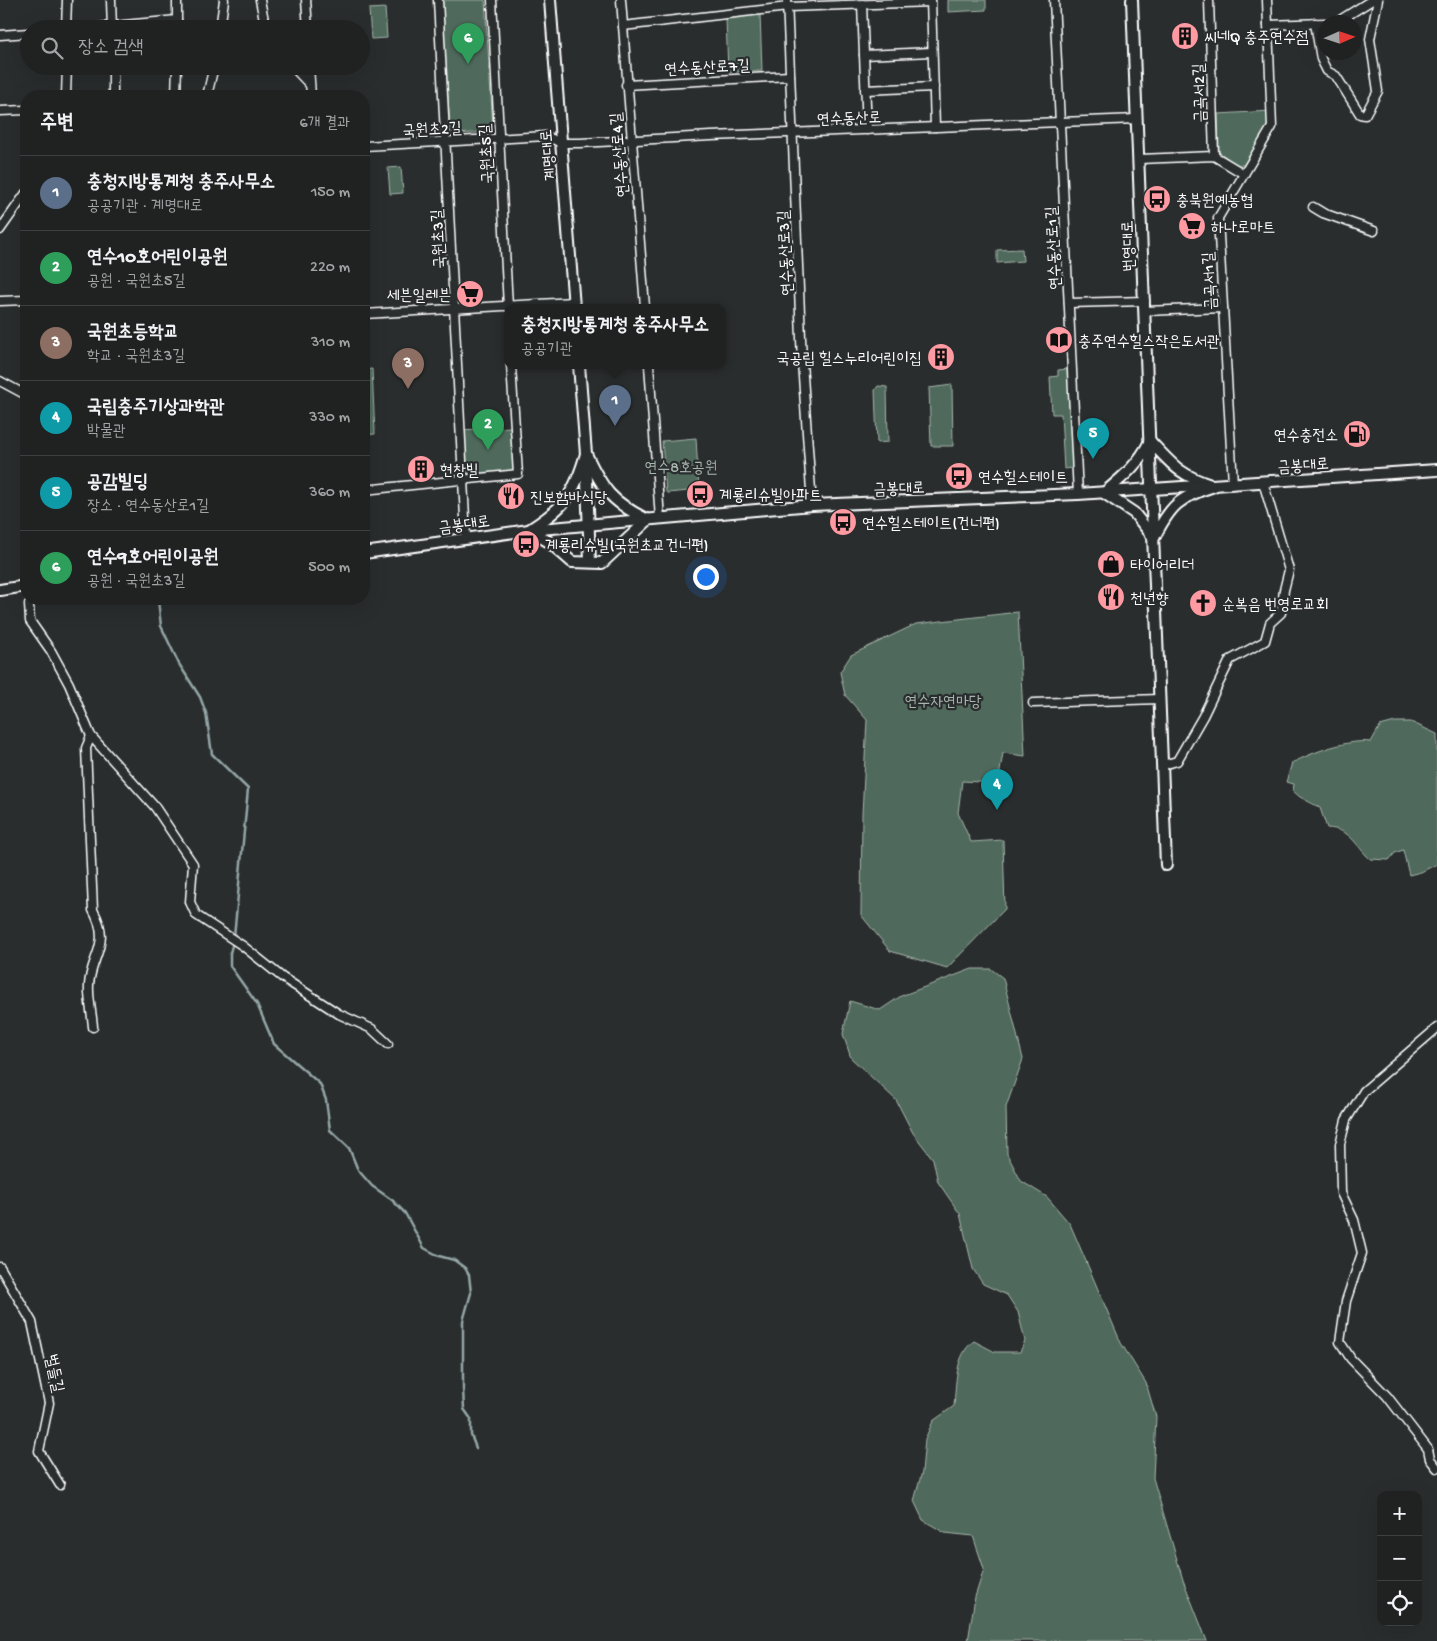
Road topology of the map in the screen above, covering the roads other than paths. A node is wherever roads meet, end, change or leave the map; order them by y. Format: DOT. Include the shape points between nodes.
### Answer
graph roads {
  1 [pos="67,0"];
  2 [pos="111,0"];
  3 [pos="176,0"];
  4 [pos="224,0"];
  5 [pos="260,0"];
  6 [pos="306,0"];
  7 [pos="438,0"];
  8 [pos="492,0"];
  9 [pos="550,0"];
  10 [pos="621,0"];
  11 [pos="1054,0"];
  12 [pos="1132,0"];
  13 [pos="1210,0"];
  14 [pos="1267,0"];
  15 [pos="1372,0"];
  16 [pos="1378,0"];
  17 [pos="931,1"];
  18 [pos="787,4"];
  19 [pos="862,4"];
  20 [pos="1347,15"];
  21 [pos="66,20"];
  22 [pos="112,20"];
  23 [pos="177,20"];
  24 [pos="221,20"];
  25 [pos="264,20"];
  26 [pos="307,20"];
  27 [pos="1315,23"];
  28 [pos="1268,25"];
  29 [pos="623,26"];
  30 [pos="20,33"];
  31 [pos="0,35"];
  32 [pos="932,52"];
  33 [pos="864,55"];
  34 [pos="67,75"];
  35 [pos="112,75"];
  36 [pos="177,75"];
  37 [pos="212,75"];
  38 [pos="301,75"];
  39 [pos="310,75"];
  40 [pos="790,76"];
  41 [pos="310,85"];
  42 [pos="626,85"];
  43 [pos="934,87"];
  44 [pos="66,90"];
  45 [pos="113,90"];
  46 [pos="176,90"];
  47 [pos="208,90"];
  48 [pos="310,90"];
  49 [pos="865,90"];
  50 [pos="20,110"];
  51 [pos="0,111"];
  52 [pos="1137,119"];
  53 [pos="1060,122"];
  54 [pos="935,127"];
  55 [pos="867,130"];
  56 [pos="792,133"];
  57 [pos="498,139"];
  58 [pos="446,141"];
  59 [pos="631,141"];
  60 [pos="561,143"];
  61 [pos="370,146"];
  62 [pos="1214,156"];
  63 [pos="1139,159"];
  64 [pos="1244,174"];
  65 [pos="20,202"];
  66 [pos="1313,207"];
  67 [pos="0,230"];
  68 [pos="1374,231"];
  69 [pos="20,300"];
  70 [pos="0,301"];
  71 [pos="508,304"];
  72 [pos="574,304"];
  73 [pos="645,304"];
  74 [pos="1069,304"];
  75 [pos="504,306"];
  76 [pos="1145,306"];
  77 [pos="454,308"];
  78 [pos="1223,308"];
  79 [pos="370,314"];
  80 [pos="511,369"];
  81 [pos="579,369"];
  82 [pos="649,369"];
  83 [pos="1,381"];
  84 [pos="20,392"];
  85 [pos="1150,441"];
  86 [pos="586,454"];
  87 [pos="1437,470"];
  88 [pos="463,478"];
  89 [pos="1263,482"];
  90 [pos="1233,484"];
  91 [pos="1214,486"];
  92 [pos="370,489"];
  93 [pos="1153,490"];
  94 [pos="1104,493"];
  95 [pos="1078,494"];
  96 [pos="812,505"];
  97 [pos="660,519"];
  98 [pos="648,520"];
  99 [pos="589,524"];
  100 [pos="530,530"];
  101 [pos="466,537"];
  102 [pos="1154,538"];
  103 [pos="370,552"];
  104 [pos="590,562"];
  105 [pos="20,587"];
  106 [pos="0,590"];
  107 [pos="29,605"];
  108 [pos="1160,699"];
  109 [pos="1033,703"];
  110 [pos="91,736"];
  111 [pos="1163,765"];
  112 [pos="1166,865"];
  113 [pos="93,1027"];
  114 [pos="1437,1028"];
  115 [pos="388,1044"];
  116 [pos="0,1267"];
  117 [pos="1433,1449"];
  118 [pos="1437,1468"];
  119 [pos="60,1485"];
  1 -- 21 [label="street"];
  2 -- 22 [label="street"];
  3 -- 23 [label="street"];
  4 -- 24 [label="street"];
  5 -- 25 [label="street"];
  6 -- 26 [label="street"];
  7 -- 58 [label="street, 국원초3길"];
  8 -- 57 [label="street, 국원초5길"];
  9 -- 60 [label="street, 계명대로"];
  10 -- 29 [label="street, 연수동산로4길"];
  11 -- 53 [label="street, 연수동산로1길"];
  12 -- 52 [label="street, 번영대로"];
  13 -- 62 [label="street, 금곡서2길"];
  14 -- 28 [label="street, 금곡서1길"];
  15 -- 20 [label="street"];
  16 -- 27 [label="street" via="1370,39 1378,90 1365,115 1360,114 1321,59"];
  17 -- 19 [label="street"];
  17 -- 32 [label="street"];
  18 -- 19 [label="street"];
  18 -- 29 [label="street"];
  18 -- 40 [label="street, 연수동산로3길"];
  19 -- 33 [label="street"];
  27 -- 28 [label="street"];
  28 -- 64 [label="street, 금곡서1길" via="1272,127"];
  29 -- 42 [label="street, 연수동산로4길"];
  30 -- 31 [label="street"];
  32 -- 33 [label="street"];
  32 -- 43 [label="street"];
  33 -- 49 [label="street"];
  34 -- 44 [label="street"];
  35 -- 45 [label="street"];
  36 -- 46 [label="street"];
  37 -- 47 [label="street"];
  38 -- 41 [label="street"];
  39 -- 41 [label="street"];
  40 -- 42 [label="street, 연수동산로7길"];
  40 -- 56 [label="street, 연수동산로3길"];
  41 -- 48 [label="street"];
  42 -- 59 [label="street, 연수동산로4길"];
  43 -- 49 [label="street"];
  43 -- 54 [label="street"];
  49 -- 55 [label="street"];
  50 -- 51 [label="street"];
  52 -- 53 [label="street, 연수동산로"];
  52 -- 63 [label="street, 번영대로"];
  53 -- 54 [label="street, 연수동산로"];
  53 -- 74 [label="street, 연수동산로1길"];
  54 -- 55 [label="street, 연수동산로"];
  55 -- 56 [label="street, 연수동산로"];
  56 -- 59 [label="street, 연수동산로"];
  56 -- 96 [label="street, 연수동산로3길"];
  57 -- 58 [label="street, 국원초2길"];
  57 -- 60 [label="street, 국원초2길" via="546,136"];
  57 -- 71 [label="street, 국원초5길"];
  58 -- 61 [label="street, 국원초2길"];
  58 -- 77 [label="street, 국원초3길"];
  59 -- 60 [label="street, 연수동산로"];
  59 -- 73 [label="street, 연수동산로4길"];
  60 -- 72 [label="street, 계명대로"];
  62 -- 63 [label="street"];
  62 -- 64 [label="street"];
  63 -- 76 [label="street, 번영대로"];
  64 -- 78 [label="street, 금곡서1길" via="1218,218"];
  65 -- 67 [label="street"];
  66 -- 68 [label="street"];
  69 -- 70 [label="street"];
  74 -- 76 [label="street"];
  74 -- 95 [label="street, 연수동산로1길"];
  75 -- 77 [label="street"];
  76 -- 78 [label="street"];
  76 -- 85 [label="street, 번영대로"];
  77 -- 79 [label="street"];
  77 -- 88 [label="street, 국원초3길"];
  78 -- 90 [label="street, 금곡서1길"];
  80 -- 88 [label="street" via="518,474"];
  81 -- 86 [label="street"];
  82 -- 97 [label="street"];
  83 -- 84 [label="street"];
  85 -- 91 [label="street" via="1173,467 1190,479"];
  85 -- 93 [label="street, 번영대로"];
  85 -- 94 [label="street" via="1132,469"];
  86 -- 98 [label="street" via="603,489 623,506"];
  86 -- 99 [label="street"];
  86 -- 100 [label="street" via="580,474 564,504"];
  87 -- 89 [label="street, 금봉대로"];
  88 -- 92 [label="street"];
  88 -- 101 [label="street, 국원초3길"];
  89 -- 90 [label="street, 금봉대로"];
  89 -- 111 [label="street" via="1289,570 1281,613 1270,623 1265,642 1230,660 1177,761"];
  90 -- 91 [label="street, 금봉대로"];
  91 -- 93 [label="street, 금봉대로"];
  91 -- 102 [label="street" via="1189,494 1174,505"];
  93 -- 94 [label="street, 금봉대로"];
  93 -- 102 [label="street, 번영대로"];
  94 -- 95 [label="street, 금봉대로"];
  94 -- 102 [label="street" via="1134,513"];
  95 -- 96 [label="street, 금봉대로"];
  96 -- 97 [label="street, 금봉대로"];
  97 -- 98 [label="street, 금봉대로"];
  98 -- 99 [label="street, 금봉대로"];
  98 -- 104 [label="street" via="602,563"];
  99 -- 100 [label="street, 금봉대로"];
  99 -- 104 [label="street"];
  100 -- 101 [label="street, 금봉대로"];
  100 -- 104 [label="street" via="572,562"];
  101 -- 103 [label="street, 금봉대로"];
  102 -- 108 [label="street, 번영대로"];
  105 -- 106 [label="street"];
  107 -- 110 [label="street" via="30,621 51,650"];
  108 -- 109 [label="street"];
  108 -- 111 [label="street, 번영대로"];
  110 -- 113 [label="street" via="86,748 93,910 99,922 100,935 99,951 89,984"];
  110 -- 115 [label="street" via="155,807 193,864 190,902 196,915 283,978 339,1014 372,1029"];
  111 -- 112 [label="street, 번영대로"];
  114 -- 117 [label="street" via="1364,1091 1346,1120 1340,1144 1341,1193 1354,1220 1362,1253 1346,1301 1340,1342 1351,1359"];
  116 -- 119 [label="street, 벌들길" via="32,1322 49,1403 39,1451"];
  117 -- 118 [label="street" via="1430,1459"];
}
